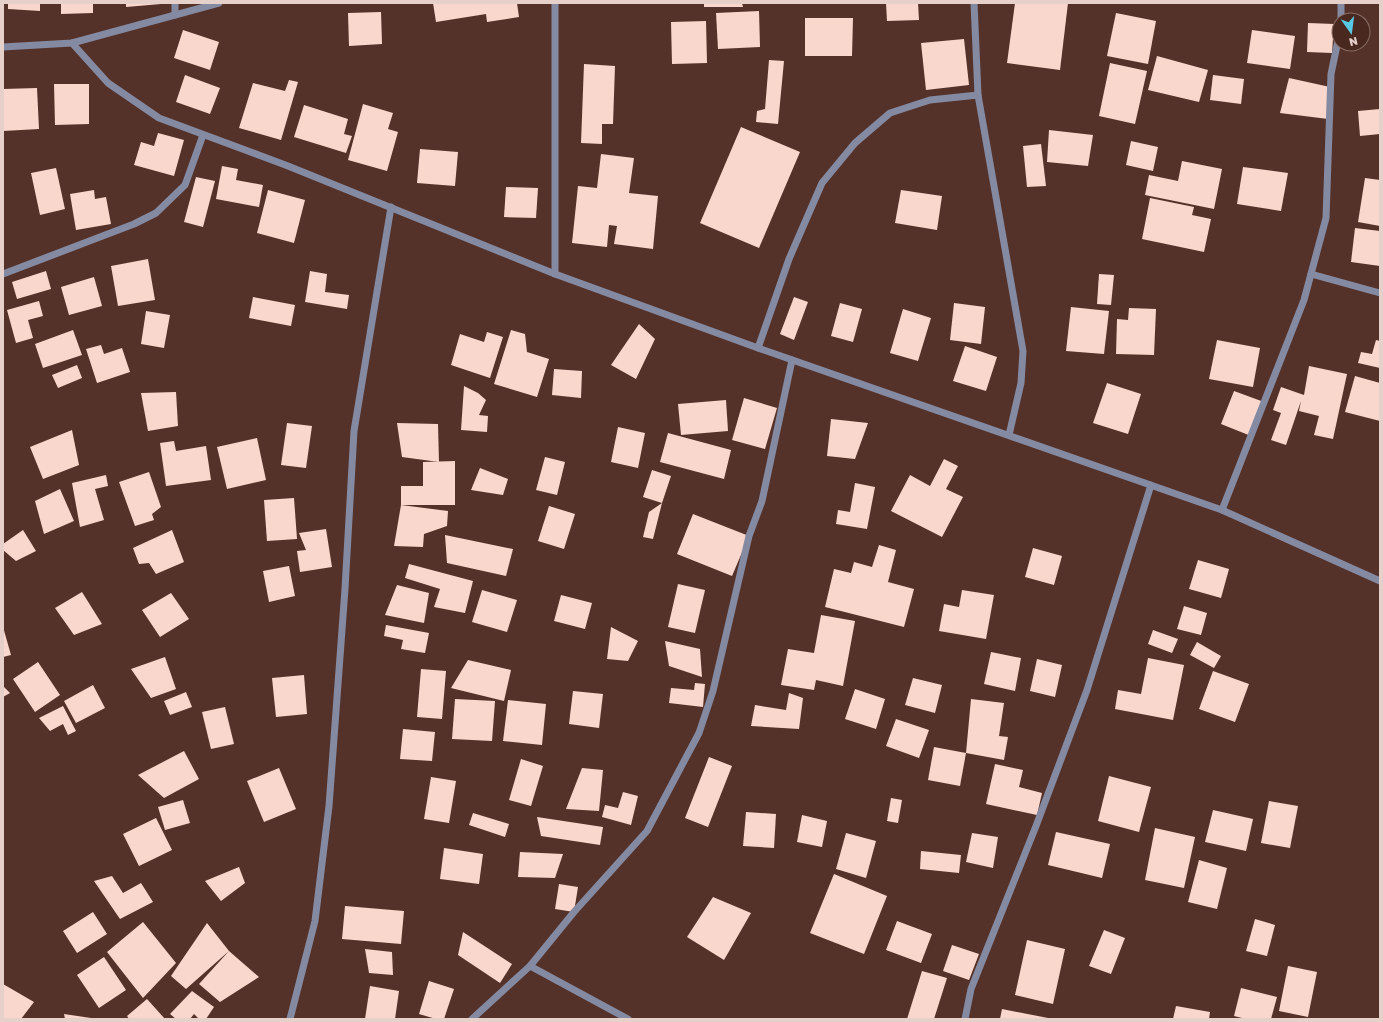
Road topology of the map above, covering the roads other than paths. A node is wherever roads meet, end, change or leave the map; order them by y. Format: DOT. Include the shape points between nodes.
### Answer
graph roads {
  1 [pos="175,3"];
  2 [pos="219,3"];
  3 [pos="554,3"];
  4 [pos="974,3"];
  5 [pos="175,15"];
  6 [pos="72,43"];
  7 [pos="3,47"];
  8 [pos="1336,52"];
  9 [pos="978,95"];
  10 [pos="203,135"];
  11 [pos="391,207"];
  12 [pos="3,274"];
  13 [pos="555,274"];
  14 [pos="1311,274"];
  15 [pos="1380,293"];
  16 [pos="758,348"];
  17 [pos="792,360"];
  18 [pos="1009,435"];
  19 [pos="1151,485"];
  20 [pos="1222,510"];
  21 [pos="1380,581"];
  22 [pos="530,966"];
  23 [pos="290,1019"];
  24 [pos="472,1019"];
  25 [pos="628,1019"];
  26 [pos="965,1019"];
  1 -- 5 [label="street"];
  2 -- 5 [label="street"];
  3 -- 13 [label="street"];
  4 -- 9 [label="street"];
  5 -- 6 [label="street"];
  6 -- 7 [label="street"];
  6 -- 10 [label="street" via="108,83 159,118"];
  8 -- 14 [label="street" via="1331,74 1326,218"];
  9 -- 16 [label="street" via="930,100 890,113 855,143 822,183 789,259"];
  9 -- 18 [label="street" via="1023,351 1021,382"];
  10 -- 11 [label="street"];
  10 -- 12 [label="street" via="185,185 156,213 134,224"];
  11 -- 13 [label="street"];
  11 -- 23 [label="street" via="354,431 329,806 315,921"];
  13 -- 16 [label="street"];
  14 -- 15 [label="street"];
  14 -- 20 [label="street" via="1304,300"];
  16 -- 17 [label="street"];
  17 -- 18 [label="street"];
  17 -- 22 [label="street" via="762,501 749,536 714,692 699,733 647,831 574,912"];
  18 -- 19 [label="street"];
  19 -- 20 [label="street"];
  19 -- 26 [label="street" via="1087,690 971,989"];
  20 -- 21 [label="street"];
  22 -- 24 [label="street"];
  22 -- 25 [label="street"];
}
